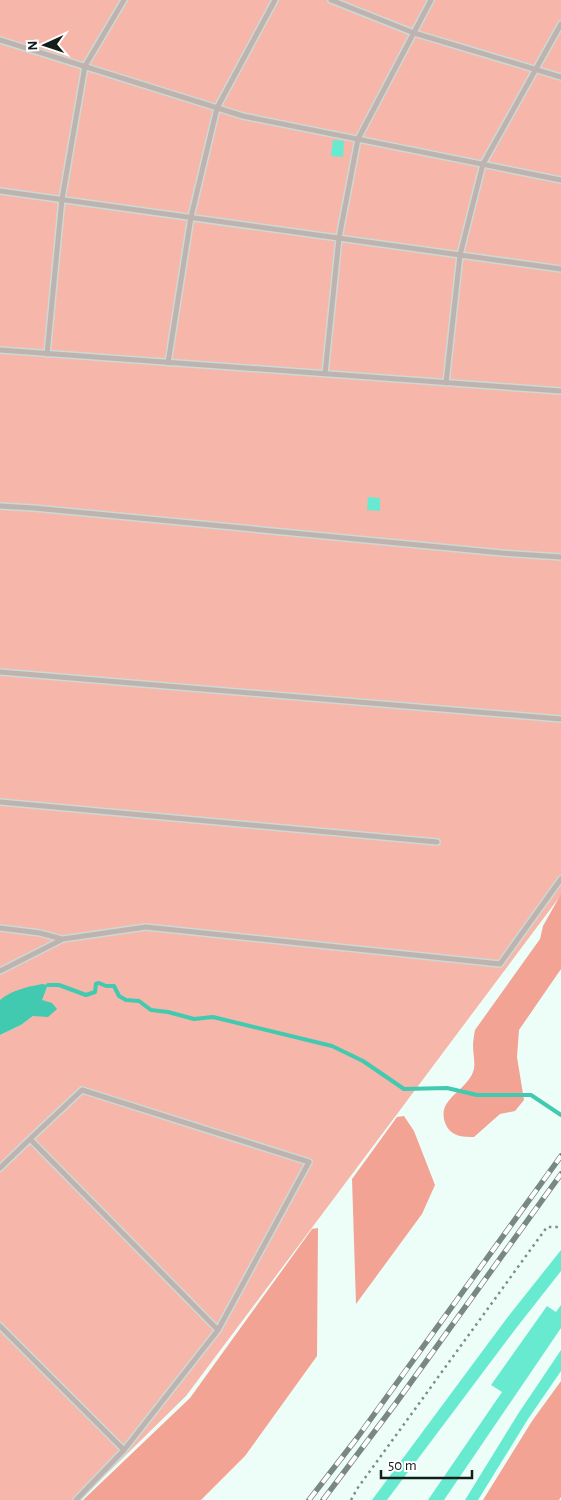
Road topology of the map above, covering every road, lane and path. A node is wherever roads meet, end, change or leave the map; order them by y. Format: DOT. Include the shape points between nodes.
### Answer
graph roads {
  1 [pos="124,0"];
  2 [pos="275,0"];
  3 [pos="332,0"];
  4 [pos="431,0"];
  5 [pos="561,24"];
  6 [pos="414,33"];
  7 [pos="0,40"];
  8 [pos="85,66"];
  9 [pos="536,68"];
  10 [pos="561,77"];
  11 [pos="217,108"];
  12 [pos="358,140"];
  13 [pos="483,164"];
  14 [pos="561,180"];
  15 [pos="0,190"];
  16 [pos="62,199"];
  17 [pos="191,217"];
  18 [pos="339,238"];
  19 [pos="460,255"];
  20 [pos="561,269"];
  21 [pos="0,350"];
  22 [pos="47,354"];
  23 [pos="168,362"];
  24 [pos="325,374"];
  25 [pos="446,383"];
  26 [pos="561,391"];
  27 [pos="0,506"];
  28 [pos="561,557"];
  29 [pos="0,672"];
  30 [pos="561,719"];
  31 [pos="0,802"];
  32 [pos="438,842"];
  33 [pos="561,879"];
  34 [pos="0,928"];
  35 [pos="63,939"];
  36 [pos="0,971"];
  37 [pos="30,1139"];
  38 [pos="0,1168"];
  39 [pos="561,1227"];
  40 [pos="0,1326"];
  41 [pos="218,1330"];
  42 [pos="124,1450"];
  43 [pos="76,1500"];
  44 [pos="351,1500"];
  1 -- 8 [label="lane"];
  2 -- 11 [label="lane"];
  3 -- 6 [label="lane"];
  4 -- 6 [label="lane"];
  5 -- 9 [label="lane"];
  6 -- 9 [label="lane"];
  6 -- 12 [label="lane"];
  7 -- 8 [label="lane"];
  8 -- 11 [label="lane"];
  8 -- 16 [label="lane"];
  9 -- 10 [label="lane"];
  9 -- 13 [label="lane"];
  11 -- 12 [label="lane"];
  11 -- 17 [label="lane"];
  12 -- 13 [label="lane"];
  12 -- 18 [label="lane"];
  13 -- 14 [label="lane"];
  13 -- 19 [label="lane"];
  15 -- 16 [label="lane"];
  16 -- 17 [label="lane"];
  16 -- 22 [label="lane"];
  17 -- 18 [label="lane"];
  17 -- 23 [label="lane"];
  18 -- 19 [label="lane"];
  18 -- 24 [label="lane"];
  19 -- 20 [label="lane"];
  19 -- 25 [label="lane"];
  21 -- 22 [label="lane"];
  22 -- 23 [label="lane"];
  23 -- 24 [label="lane"];
  24 -- 25 [label="lane"];
  25 -- 26 [label="lane"];
  27 -- 28 [label="lane"];
  29 -- 30 [label="lane"];
  31 -- 32 [label="lane"];
  33 -- 35 [label="lane" via="500,964 146,927"];
  34 -- 35 [label="lane"];
  35 -- 36 [label="lane"];
  37 -- 38 [label="lane"];
  37 -- 41 [label="lane"];
  37 -- 41 [label="lane" via="82,1090 309,1162"];
  39 -- 44 [label="path" via="547,1227"];
  40 -- 42 [label="lane"];
  41 -- 42 [label="lane"];
  42 -- 43 [label="lane"];
}
